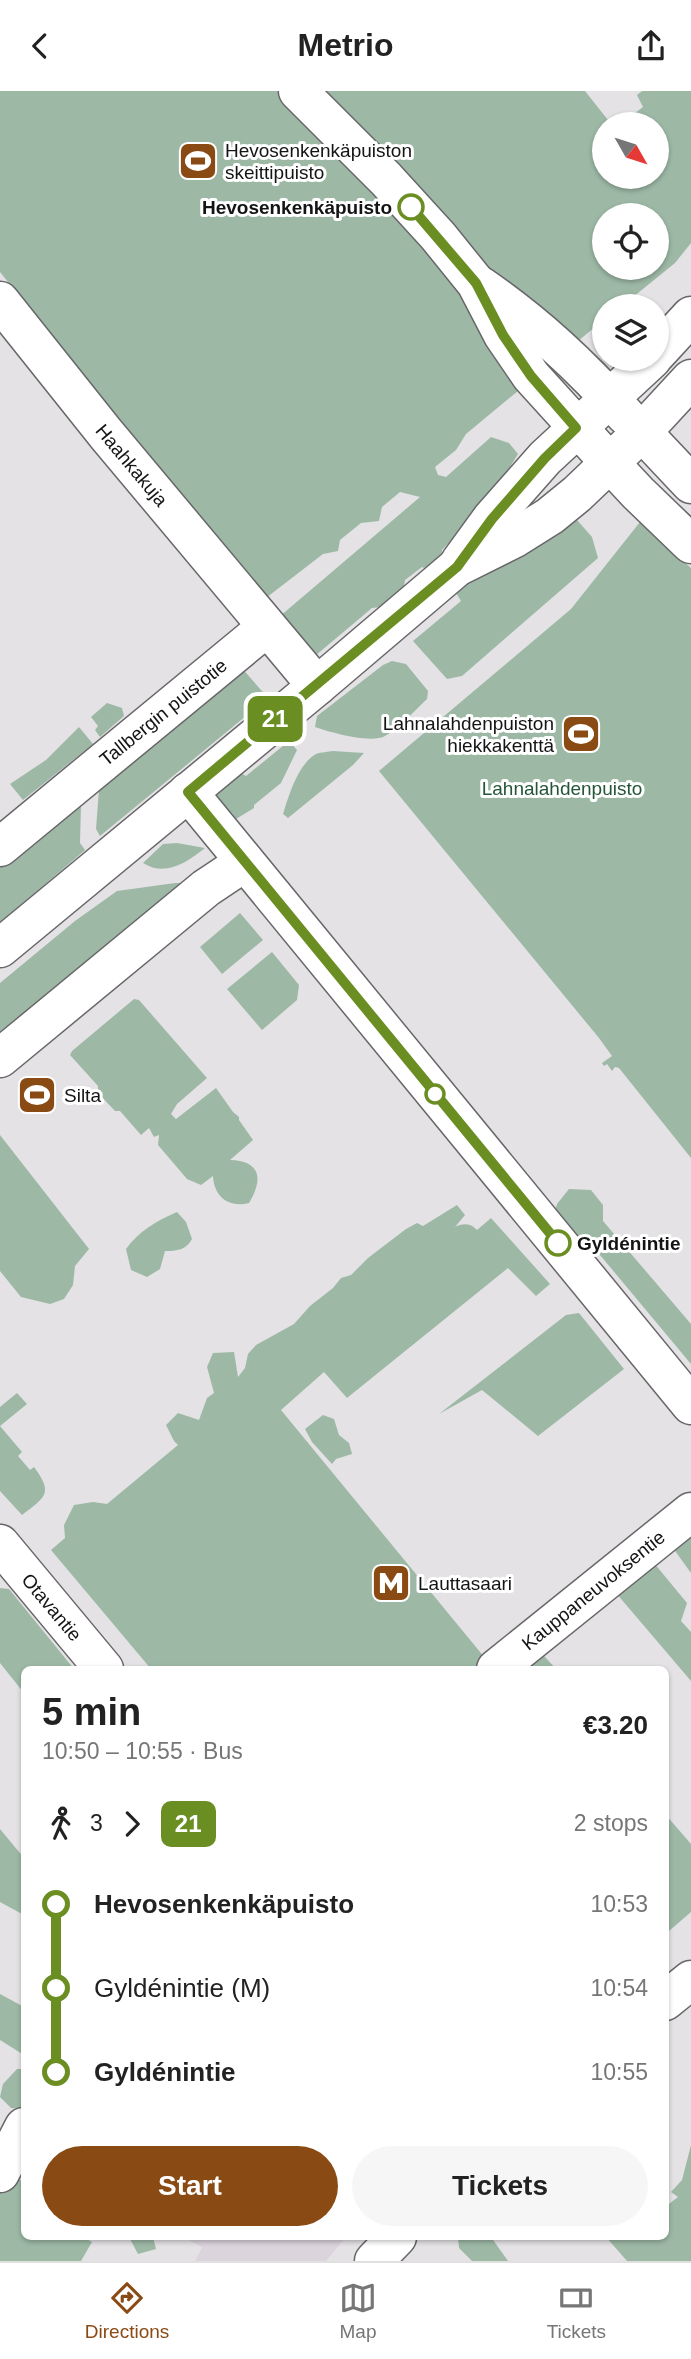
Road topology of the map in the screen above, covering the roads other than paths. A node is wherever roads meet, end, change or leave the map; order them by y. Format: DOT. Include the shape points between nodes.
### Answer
graph roads {
  1 [pos="298,91"];
  2 [pos="476,283"];
  3 [pos="0,301"];
  4 [pos="691,316"];
  5 [pos="669,340"];
  6 [pos="638,371"];
  7 [pos="691,379"];
  8 [pos="609,396"];
  9 [pos="576,428"];
  10 [pos="642,432"];
  11 [pos="610,463"];
  12 [pos="691,484"];
  13 [pos="691,544"];
  14 [pos="457,567"];
  15 [pos="267,627"];
  16 [pos="317,686"];
  17 [pos="188,792"];
  18 [pos="0,847"];
  19 [pos="245,862"];
  20 [pos="0,948"];
  21 [pos="0,1058"];
  22 [pos="691,1405"];
  23 [pos="691,1512"];
  24 [pos="2,1550"];
  25 [pos="101,1666"];
  26 [pos="500,1666"];
  27 [pos="691,1980"];
  28 [pos="669,1998"];
  29 [pos="21,2133"];
  30 [pos="0,2173"];
  31 [pos="394,2240"];
  32 [pos="374,2261"];
  1 -- 2 [label="street" via="386,179"];
  2 -- 8 [label="street" via="524,316"];
  2 -- 9 [label="street" via="531,376"];
  3 -- 15 [label="street, Haahkakuja"];
  4 -- 5 [label="street"];
  6 -- 8 [label="street"];
  7 -- 10 [label="street"];
  8 -- 9 [label="street"];
  8 -- 10 [label="street"];
  9 -- 11 [label="street"];
  9 -- 14 [label="street" via="492,519"];
  10 -- 11 [label="street"];
  10 -- 12 [label="street"];
  11 -- 13 [label="street"];
  11 -- 14 [label="street" via="550,516"];
  14 -- 16 [label="street"];
  15 -- 16 [label="street"];
  15 -- 18 [label="street, Tallbergin puistotie"];
  16 -- 17 [label="street"];
  17 -- 19 [label="street"];
  17 -- 20 [label="street"];
  19 -- 21 [label="street" via="206,888"];
  19 -- 22 [label="street"];
  23 -- 26 [label="street, Kauppaneuvoksentie"];
  24 -- 25 [label="street, Otavantie"];
  27 -- 28 [label="street"];
  29 -- 30 [label="street"];
  31 -- 32 [label="street"];
}
